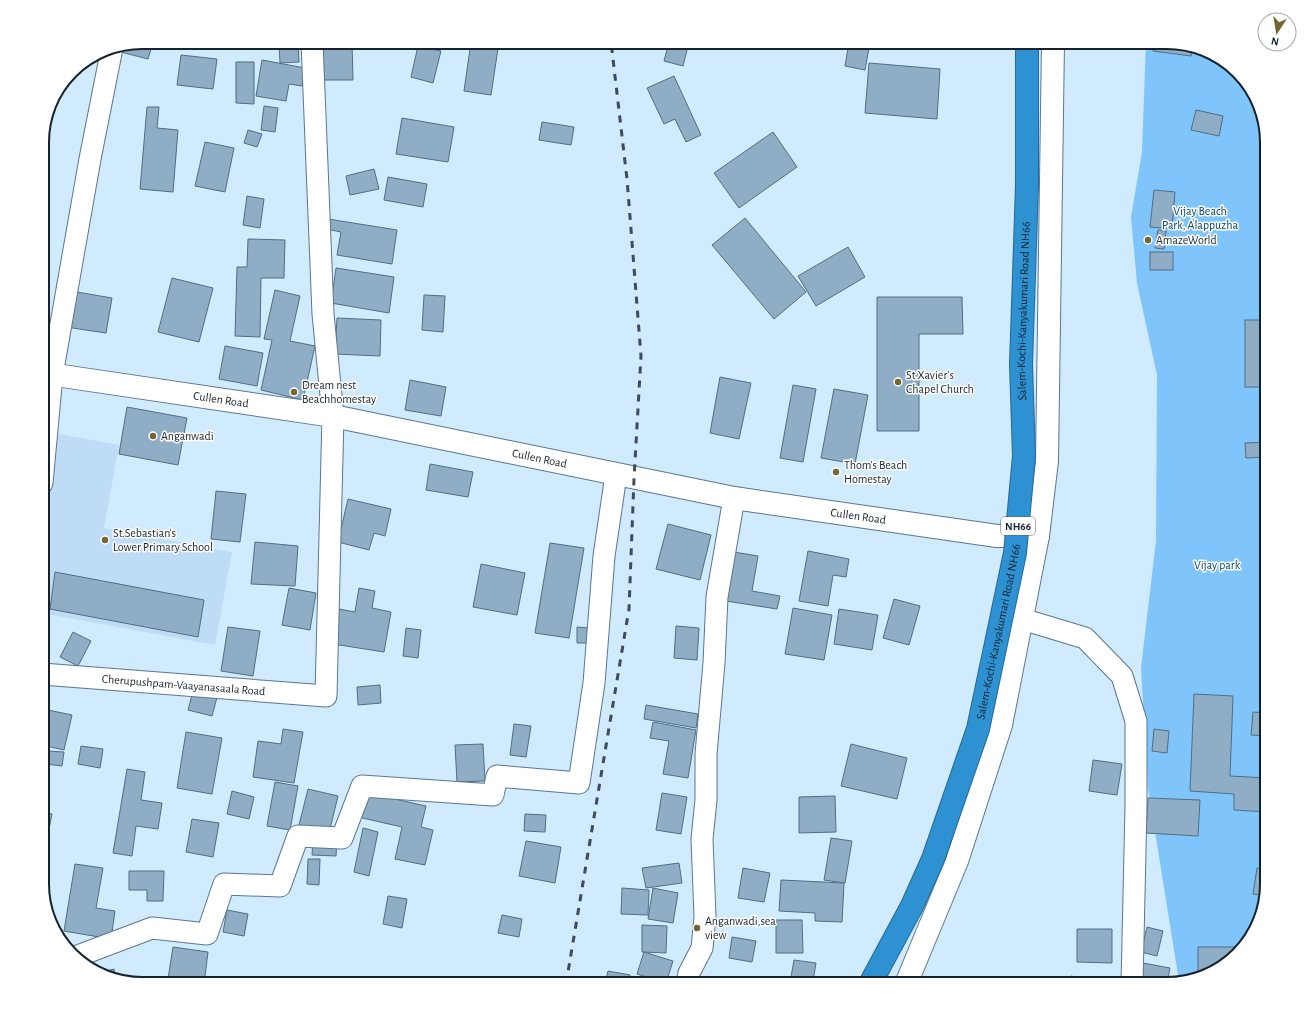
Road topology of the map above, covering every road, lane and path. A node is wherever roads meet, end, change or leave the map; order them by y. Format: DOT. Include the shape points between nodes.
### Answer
graph roads {
  1 [pos="312,49"];
  2 [pos="1027,49"];
  3 [pos="1053,49"];
  4 [pos="111,54"];
  5 [pos="49,364"];
  6 [pos="49,374"];
  7 [pos="333,416"];
  8 [pos="616,475"];
  9 [pos="734,498"];
  10 [pos="1038,536"];
  11 [pos="1022,619"];
  12 [pos="49,675"];
  13 [pos="82,955"];
  14 [pos="688,977"];
  15 [pos="874,977"];
  16 [pos="909,977"];
  17 [pos="1132,977"];
  1 -- 7 [label="street" via="323,314"];
  2 -- 15 [label="highway, Salem-Kochi-Kanyakumari Road NH66 / NH66, bridge" via="1027,185 1021,364 1024,456 1015,553 978,729 933,859 912,906"];
  3 -- 10 [label="main road" via="1048,462"];
  4 -- 5 [label="street"];
  6 -- 7 [label="main road, Cullen Road"];
  7 -- 8 [label="main road, Cullen Road"];
  7 -- 12 [label="street, Cherupushpam-Vaayanasaala Road" via="326,696"];
  8 -- 9 [label="main road, Cullen Road"];
  8 -- 13 [label="street" via="604,556 594,683 580,783 497,776 493,795 362,786 342,838 298,836 280,886 224,884 207,934 152,928"];
  9 -- 10 [label="main road, Cullen Road" via="997,536"];
  9 -- 14 [label="street" via="717,597 706,754 706,800 702,839 705,917 702,948"];
  10 -- 11 [label="main road"];
  11 -- 16 [label="main road" via="1001,725 958,862"];
  11 -- 17 [label="street" via="1085,638 1122,676 1136,721"];
}
